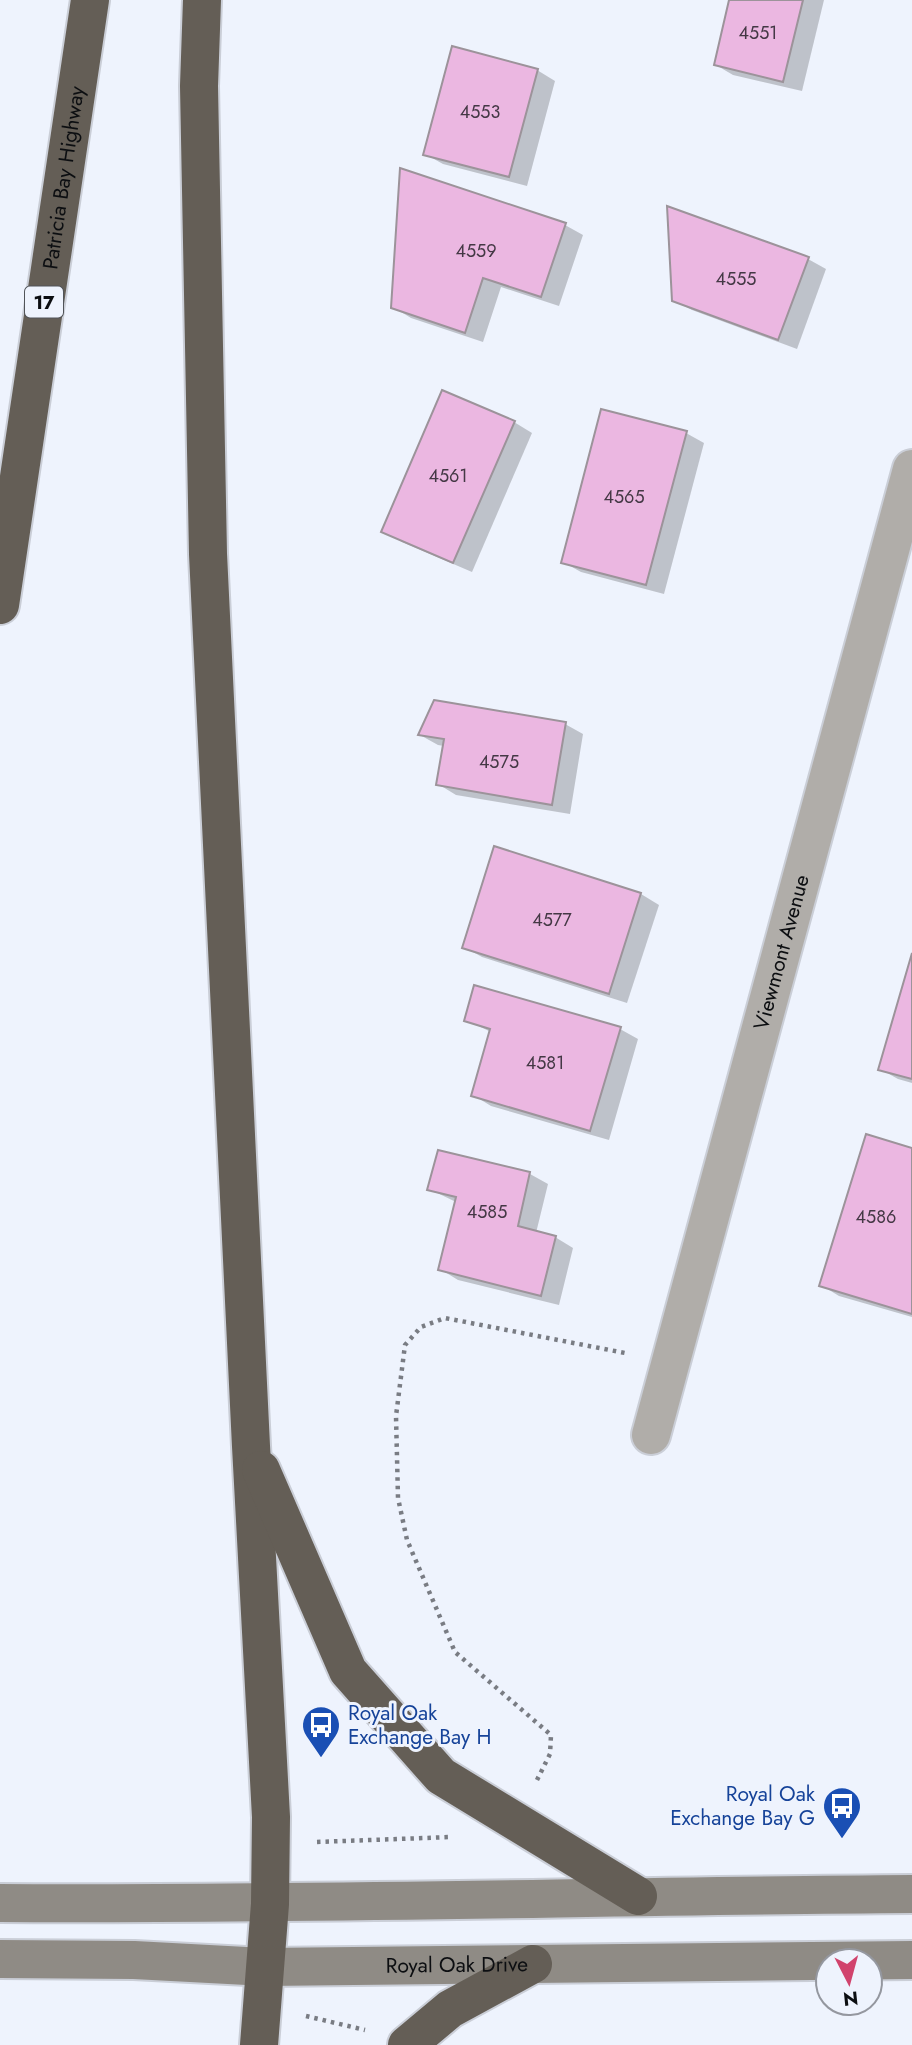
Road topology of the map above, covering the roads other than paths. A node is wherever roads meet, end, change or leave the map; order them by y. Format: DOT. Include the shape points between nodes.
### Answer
graph roads {
  1 [pos="90,0"];
  2 [pos="202,0"];
  3 [pos="912,469"];
  4 [pos="0,605"];
  5 [pos="651,1434"];
  6 [pos="251,1446"];
  7 [pos="912,1895"];
  8 [pos="638,1896"];
  9 [pos="0,1903"];
  10 [pos="270,1904"];
  11 [pos="0,1959"];
  12 [pos="912,1960"];
  13 [pos="533,1964"];
  14 [pos="265,1967"];
  15 [pos="391,2039"];
  16 [pos="259,2045"];
  1 -- 4 [label="highway, Patricia Bay Highway / 17"];
  2 -- 6 [label="highway" via="199,86 208,554"];
  3 -- 5 [label="street, Viewmont Avenue"];
  6 -- 8 [label="highway" via="348,1671 441,1776"];
  6 -- 10 [label="highway" via="271,1817"];
  7 -- 8 [label="main road"];
  8 -- 10 [label="main road"];
  9 -- 10 [label="main road"];
  10 -- 14 [label="highway"];
  11 -- 14 [label="main road, Royal Oak Drive"];
  12 -- 13 [label="main road, Royal Oak Drive"];
  13 -- 14 [label="main road, Royal Oak Drive"];
  13 -- 15 [label="highway"];
  14 -- 16 [label="highway"];
}
